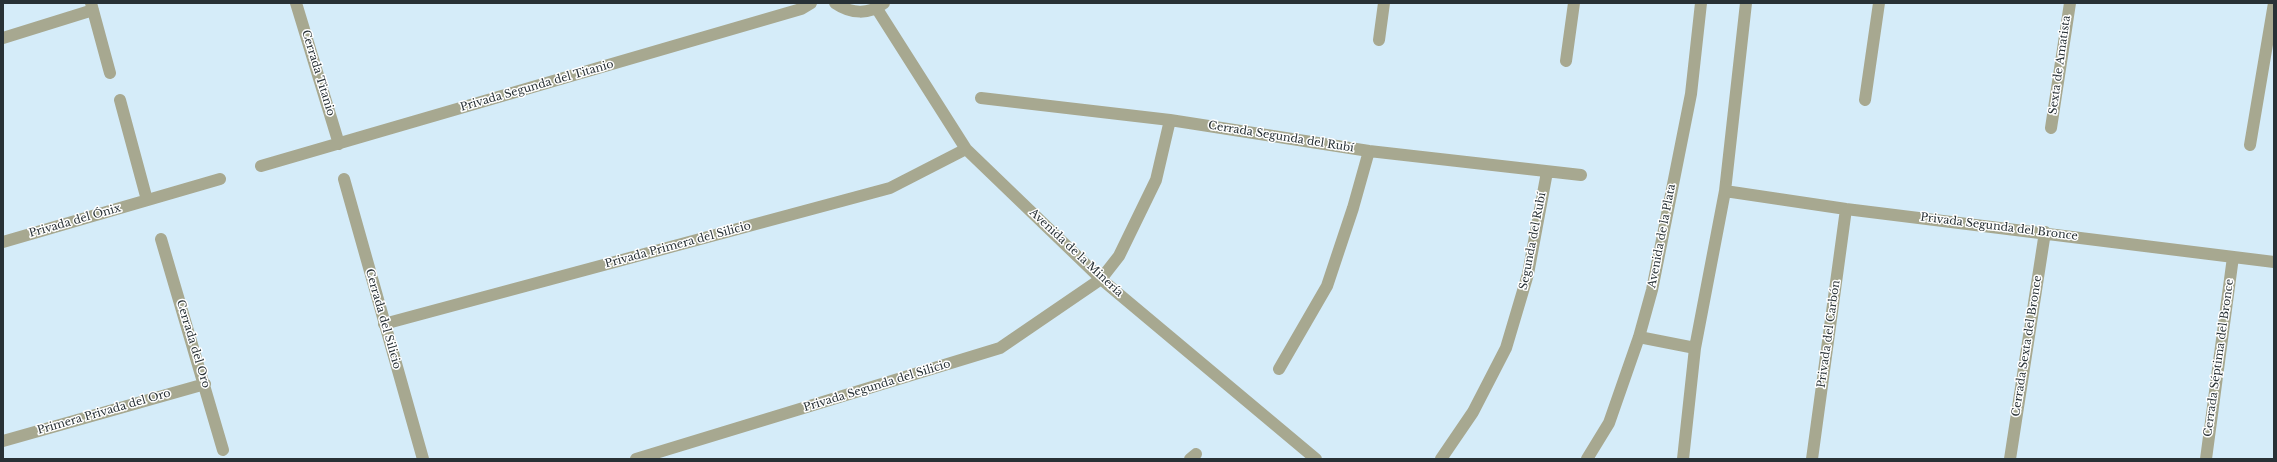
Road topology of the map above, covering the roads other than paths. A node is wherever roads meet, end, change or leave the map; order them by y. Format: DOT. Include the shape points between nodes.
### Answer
graph roads {
  1 [pos="296,3"];
  2 [pos="811,3"];
  3 [pos="836,3"];
  4 [pos="1384,3"];
  5 [pos="1574,3"];
  6 [pos="1701,3"];
  7 [pos="1746,3"];
  8 [pos="1879,3"];
  9 [pos="2070,3"];
  10 [pos="2274,3"];
  11 [pos="881,6"];
  12 [pos="92,7"];
  13 [pos="3,38"];
  14 [pos="1379,40"];
  15 [pos="1566,61"];
  16 [pos="110,73"];
  17 [pos="981,98"];
  18 [pos="120,100"];
  19 [pos="1865,100"];
  20 [pos="1170,120"];
  21 [pos="2051,128"];
  22 [pos="339,144"];
  23 [pos="2250,145"];
  24 [pos="966,149"];
  25 [pos="1369,151"];
  26 [pos="261,166"];
  27 [pos="1547,172"];
  28 [pos="1581,175"];
  29 [pos="220,179"];
  30 [pos="344,179"];
  31 [pos="1725,191"];
  32 [pos="147,200"];
  33 [pos="1846,208"];
  34 [pos="2045,232"];
  35 [pos="161,239"];
  36 [pos="3,242"];
  37 [pos="2233,257"];
  38 [pos="2274,262"];
  39 [pos="1101,279"];
  40 [pos="384,324"];
  41 [pos="1639,337"];
  42 [pos="1695,348"];
  43 [pos="1279,369"];
  44 [pos="205,384"];
  45 [pos="3,441"];
  46 [pos="223,450"];
  47 [pos="423,459"];
  48 [pos="636,459"];
  49 [pos="1316,459"];
  50 [pos="1442,459"];
  51 [pos="1587,459"];
  52 [pos="1683,459"];
  53 [pos="1812,459"];
  54 [pos="2010,459"];
  55 [pos="2206,459"];
  1 -- 22 [label="street, Cerrada Titanio"];
  2 -- 22 [label="street, Privada Segunda del Titanio" via="794,11"];
  3 -- 11 [label="street" via="849,11 863,12"];
  4 -- 14 [label="street"];
  5 -- 15 [label="street"];
  6 -- 41 [label="street, Avenida de la Plata" via="1690,94 1652,290"];
  7 -- 31 [label="street"];
  8 -- 19 [label="street"];
  9 -- 21 [label="street, Sexta de Amatista"];
  10 -- 23 [label="street"];
  11 -- 24 [label="street, Avenida de la Minería"];
  12 -- 13 [label="street"];
  12 -- 16 [label="street"];
  17 -- 20 [label="street, Cerrada Segunda del Rubí"];
  18 -- 32 [label="street"];
  20 -- 25 [label="street, Cerrada Segunda del Rubí"];
  20 -- 39 [label="street, Privada Segunda del Silicio" via="1156,180 1119,256"];
  22 -- 26 [label="street, Privada Segunda del Titanio"];
  24 -- 39 [label="street, Avenida de la Minería"];
  24 -- 40 [label="street, Privada Primera del Silicio" via="890,188"];
  25 -- 27 [label="street, Cerrada Segunda del Rubí"];
  25 -- 43 [label="street" via="1327,286"];
  27 -- 28 [label="street, Cerrada Segunda del Rubí"];
  27 -- 50 [label="street, Segunda del Rubí" via="1528,274 1506,348 1473,412"];
  29 -- 32 [label="street"];
  30 -- 40 [label="street, Cerrada del Silicio"];
  31 -- 33 [label="street, Privada Segunda del Bronce"];
  31 -- 42 [label="street"];
  32 -- 36 [label="street, Privada del Ónix"];
  33 -- 34 [label="street, Privada Segunda del Bronce"];
  33 -- 53 [label="street, Privada del Carbón"];
  34 -- 37 [label="street, Privada Segunda del Bronce"];
  34 -- 54 [label="street, Cerrada Sexta del Bronce"];
  35 -- 44 [label="street, Cerrada del Oro"];
  37 -- 38 [label="street, Privada Segunda del Bronce"];
  37 -- 55 [label="street, Cerrada Séptima del Bronce"];
  39 -- 48 [label="street, Privada Segunda del Silicio" via="1000,348"];
  39 -- 49 [label="street, Avenida de la Minería"];
  40 -- 47 [label="street, Cerrada del Silicio"];
  41 -- 42 [label="street"];
  41 -- 51 [label="street, Avenida de la Plata" via="1609,423"];
  42 -- 52 [label="street"];
  44 -- 45 [label="street, Primera Privada del Oro"];
  44 -- 46 [label="street, Cerrada del Oro"];
}
